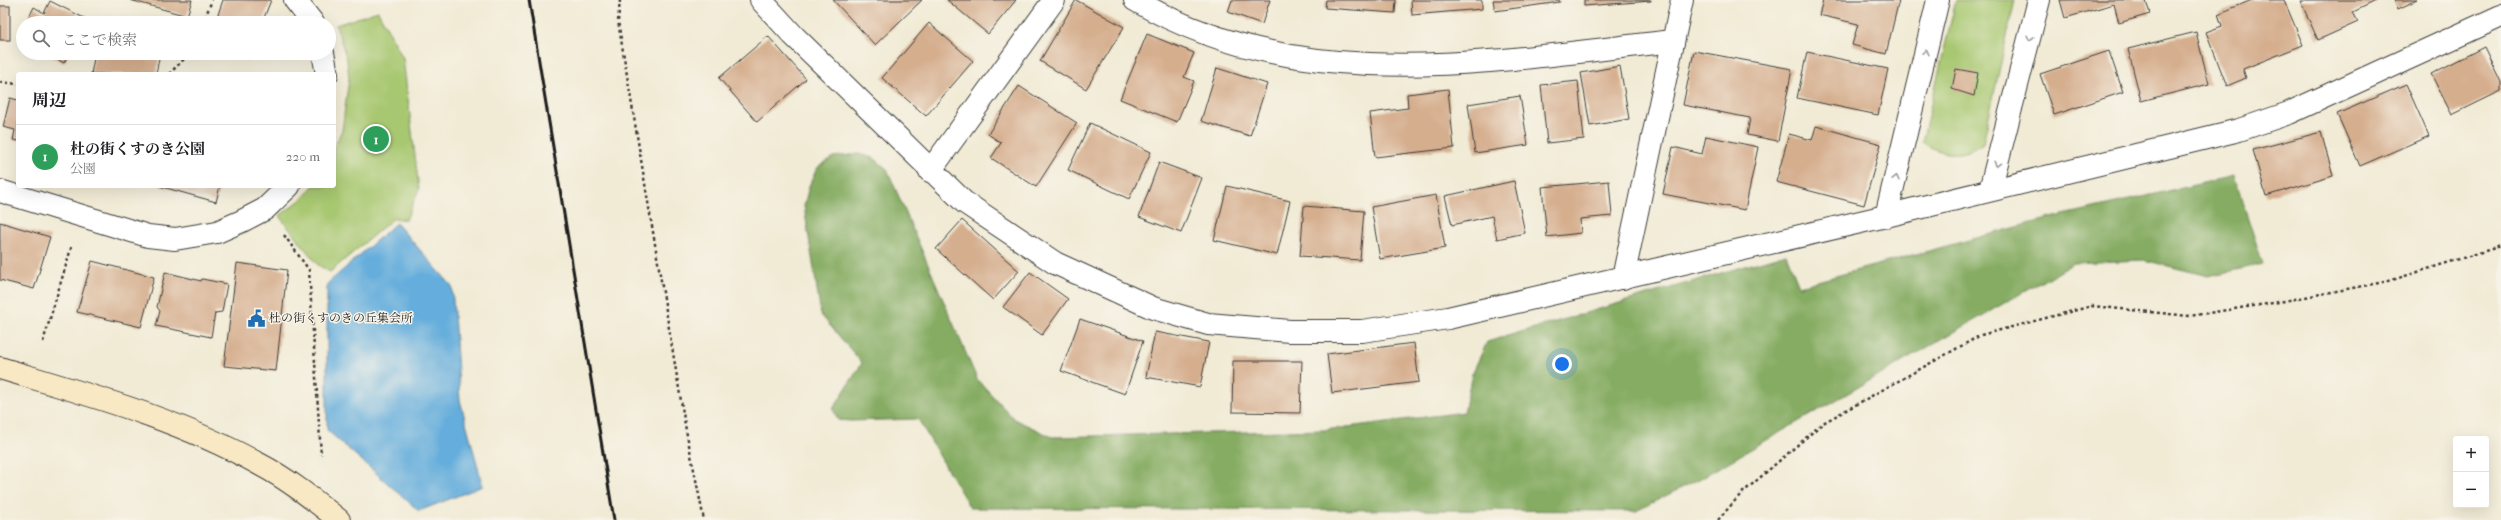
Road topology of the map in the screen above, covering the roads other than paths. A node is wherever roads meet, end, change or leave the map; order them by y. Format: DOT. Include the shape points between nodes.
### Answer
graph roads {
  1 [pos="295,0"];
  2 [pos="761,0"];
  3 [pos="1054,0"];
  4 [pos="1135,0"];
  5 [pos="1682,0"];
  6 [pos="1938,0"];
  7 [pos="2039,0"];
  8 [pos="308,16"];
  9 [pos="2501,16"];
  10 [pos="1673,41"];
  11 [pos="324,60"];
  12 [pos="327,72"];
  13 [pos="930,170"];
  14 [pos="287,188"];
  15 [pos="1990,190"];
  16 [pos="0,191"];
  17 [pos="1886,216"];
  18 [pos="1623,278"];
  19 [pos="0,368"];
  20 [pos="339,520"];
  1 -- 8 [label="street"];
  2 -- 13 [label="street"];
  3 -- 13 [label="street"];
  4 -- 10 [label="street" via="1220,39 1281,55 1350,65 1422,66 1514,59"];
  5 -- 10 [label="street"];
  17 -- 6 [label="street, one-way"];
  7 -- 15 [label="street, one-way"];
  9 -- 15 [label="street" via="2289,113 2239,130"];
  10 -- 18 [label="street"];
  11 -- 12 [label="street"];
  13 -- 18 [label="street" via="964,202 1055,263 1152,308 1208,324 1290,331 1362,331 1448,318"];
  14 -- 16 [label="street" via="265,209 217,232 175,239 148,236"];
  15 -- 17 [label="street"];
  17 -- 18 [label="street"];
  19 -- 20 [label="street" via="134,409 197,432 261,464"];
}
